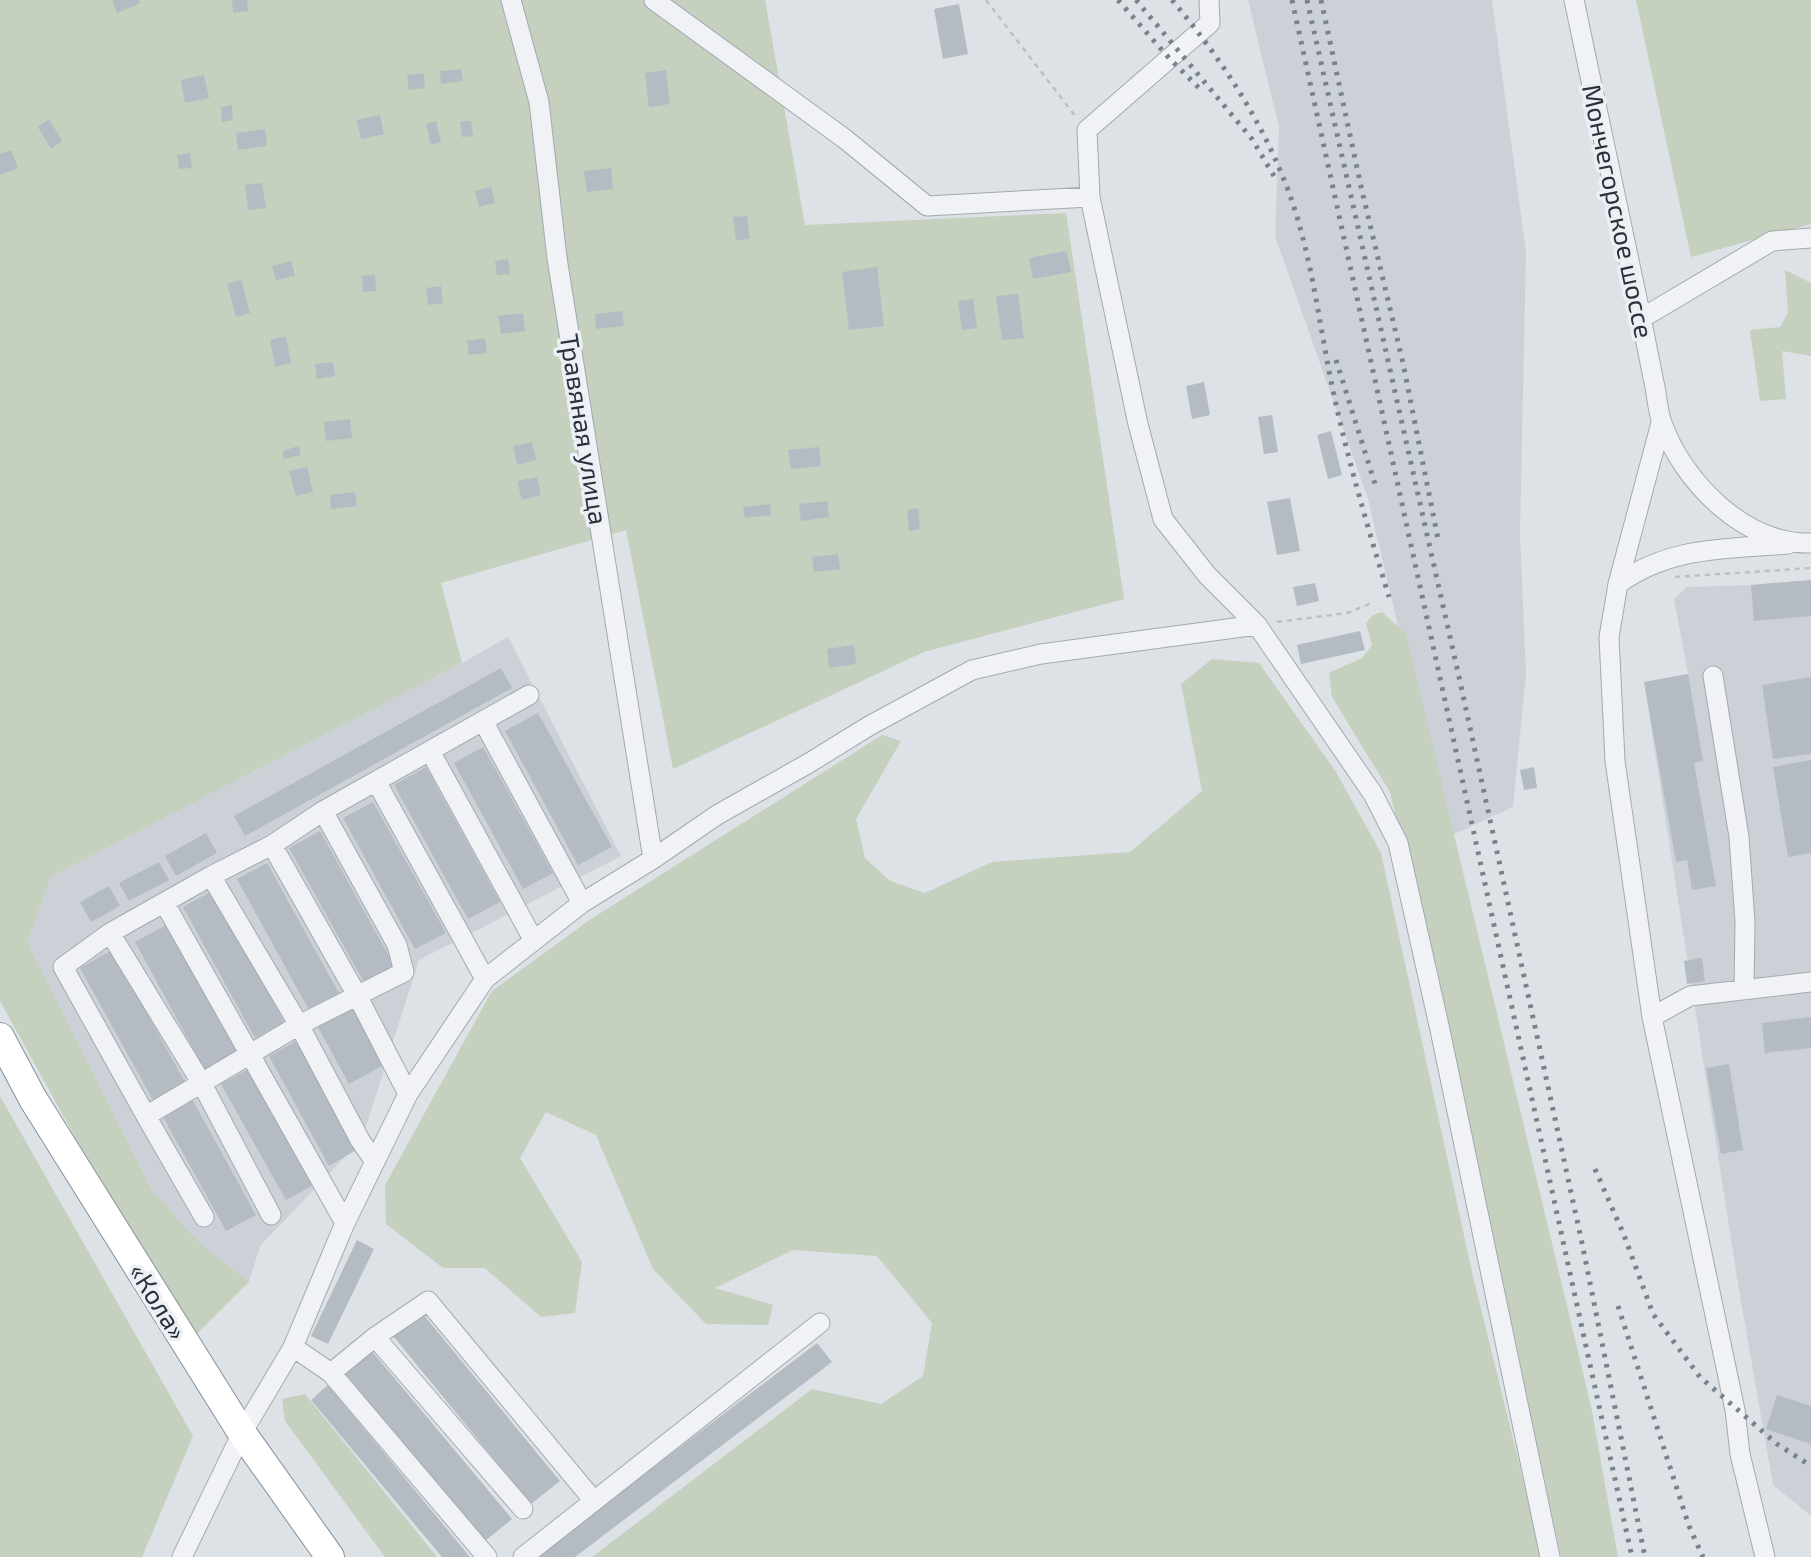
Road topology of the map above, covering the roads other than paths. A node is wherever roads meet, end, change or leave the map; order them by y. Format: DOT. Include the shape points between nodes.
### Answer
graph roads {
  1 [pos="511,0"];
  2 [pos="653,0"];
  3 [pos="1209,0"];
  4 [pos="1574,0"];
  5 [pos="1090,197"];
  6 [pos="1811,238"];
  7 [pos="1642,318"];
  8 [pos="1661,423"];
  9 [pos="1805,543"];
  10 [pos="1618,584"];
  11 [pos="1256,625"];
  12 [pos="1713,676"];
  13 [pos="529,695"];
  14 [pos="483,721"];
  15 [pos="430,751"];
  16 [pos="376,781"];
  17 [pos="323,811"];
  18 [pos="272,845"];
  19 [pos="653,859"];
  20 [pos="211,876"];
  21 [pos="582,903"];
  22 [pos="164,904"];
  23 [pos="110,933"];
  24 [pos="533,939"];
  25 [pos="485,979"];
  26 [pos="1811,982"];
  27 [pos="1744,989"];
  28 [pos="358,997"];
  29 [pos="1652,1017"];
  30 [pos="299,1025"];
  31 [pos="0,1037"];
  32 [pos="250,1053"];
  33 [pos="201,1082"];
  34 [pos="408,1094"];
  35 [pos="146,1116"];
  36 [pos="375,1162"];
  37 [pos="271,1215"];
  38 [pos="204,1217"];
  39 [pos="345,1223"];
  40 [pos="820,1323"];
  41 [pos="374,1337"];
  42 [pos="293,1347"];
  43 [pos="331,1373"];
  44 [pos="242,1433"];
  45 [pos="594,1501"];
  46 [pos="523,1509"];
  47 [pos="182,1557"];
  48 [pos="330,1557"];
  49 [pos="487,1557"];
  50 [pos="523,1557"];
  51 [pos="1550,1557"];
  52 [pos="1765,1557"];
  1 -- 19 [label="street, Травяная улица" via="539,102 557,258"];
  2 -- 5 [label="street" via="834,131 927,206"];
  3 -- 5 [label="street" via="1209,23 1200,33 1087,130"];
  4 -- 7 [label="street, Мончегорское шоссе"];
  5 -- 11 [label="street" via="1163,519 1206,575"];
  6 -- 7 [label="street" via="1772,241"];
  7 -- 8 [label="street, Мончегорское шоссе"];
  8 -- 9 [label="street" via="1684,467 1716,504 1767,534"];
  8 -- 10 [label="street"];
  9 -- 10 [label="street" via="1688,552 1639,569"];
  10 -- 29 [label="street" via="1609,637 1615,761"];
  11 -- 19 [label="street" via="1041,654 972,670 717,815"];
  11 -- 51 [label="street" via="1373,794 1398,843"];
  12 -- 27 [label="street" via="1739,837"];
  13 -- 14 [label="street"];
  14 -- 15 [label="street"];
  14 -- 21 [label="street"];
  15 -- 16 [label="street"];
  15 -- 24 [label="street"];
  16 -- 17 [label="street"];
  16 -- 25 [label="street"];
  17 -- 18 [label="street"];
  17 -- 28 [label="street" via="397,945 404,972"];
  18 -- 20 [label="street"];
  18 -- 28 [label="street"];
  19 -- 21 [label="street"];
  20 -- 22 [label="street"];
  20 -- 30 [label="street"];
  21 -- 24 [label="street"];
  22 -- 23 [label="street"];
  22 -- 32 [label="street"];
  23 -- 33 [label="street"];
  23 -- 35 [label="street" via="64,967"];
  24 -- 25 [label="street"];
  25 -- 34 [label="street"];
  26 -- 27 [label="street"];
  27 -- 29 [label="street" via="1690,996"];
  28 -- 30 [label="street"];
  28 -- 34 [label="street"];
  29 -- 52 [label="street"];
  30 -- 32 [label="street"];
  30 -- 36 [label="street"];
  31 -- 44 [label="highway, «Кола»" via="33,1099"];
  32 -- 33 [label="street"];
  32 -- 39 [label="street"];
  33 -- 35 [label="street"];
  33 -- 37 [label="street"];
  34 -- 36 [label="street"];
  35 -- 38 [label="street"];
  36 -- 39 [label="street"];
  39 -- 42 [label="street"];
  40 -- 45 [label="street"];
  41 -- 43 [label="street"];
  41 -- 45 [label="street" via="428,1301"];
  41 -- 46 [label="street"];
  42 -- 43 [label="street"];
  42 -- 44 [label="street"];
  43 -- 49 [label="street"];
  44 -- 47 [label="street"];
  44 -- 48 [label="highway, «Кола»"];
  45 -- 50 [label="street"];
}
